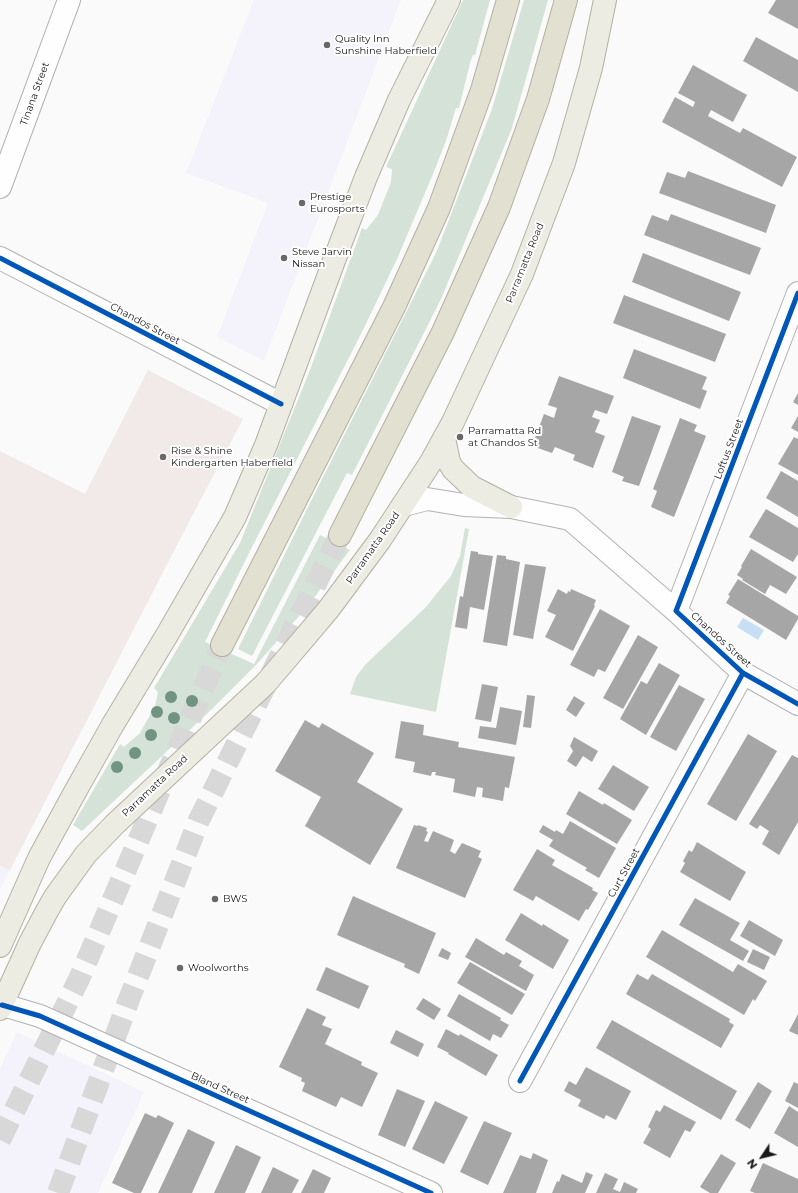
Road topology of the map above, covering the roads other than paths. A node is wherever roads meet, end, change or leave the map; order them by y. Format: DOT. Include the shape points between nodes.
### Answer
graph roads {
  1 [pos="69,0"];
  2 [pos="449,0"];
  3 [pos="508,0"];
  4 [pos="566,0"];
  5 [pos="605,0"];
  6 [pos="0,187"];
  7 [pos="0,258"];
  8 [pos="798,293"];
  9 [pos="281,404"];
  10 [pos="444,438"];
  11 [pos="404,505"];
  12 [pos="511,507"];
  13 [pos="340,535"];
  14 [pos="676,611"];
  15 [pos="222,645"];
  16 [pos="743,673"];
  17 [pos="798,704"];
  18 [pos="0,946"];
  19 [pos="1,1006"];
  20 [pos="520,1081"];
  21 [pos="431,1193"];
  1 -- 6 [label="street, Tinana Street"];
  2 -- 9 [label="main road" via="399,100 366,177"];
  3 -- 15 [label="highway" via="482,90 439,208 394,307"];
  4 -- 13 [label="highway" via="538,99 499,207 443,332"];
  5 -- 10 [label="main road, Parramatta Road" via="591,68 564,163 522,274"];
  7 -- 9 [label="street, Chandos Street"];
  8 -- 14 [label="street, Loftus Street"];
  9 -- 18 [label="main road" via="235,517 75,792 40,858"];
  10 -- 11 [label="main road, Parramatta Road"];
  10 -- 12 [label="main road" via="453,470 472,487"];
  11 -- 12 [label="street, Chandos Street" via="427,499 464,505"];
  11 -- 19 [label="main road, Parramatta Road" via="328,610 264,684 86,854 47,911"];
  12 -- 14 [label="street, Chandos Street" via="570,519"];
  14 -- 16 [label="street, Chandos Street"];
  16 -- 17 [label="street, Chandos Street"];
  16 -- 20 [label="street, Curt Street"];
  19 -- 21 [label="street, Bland Street" via="40,1016"];
}
